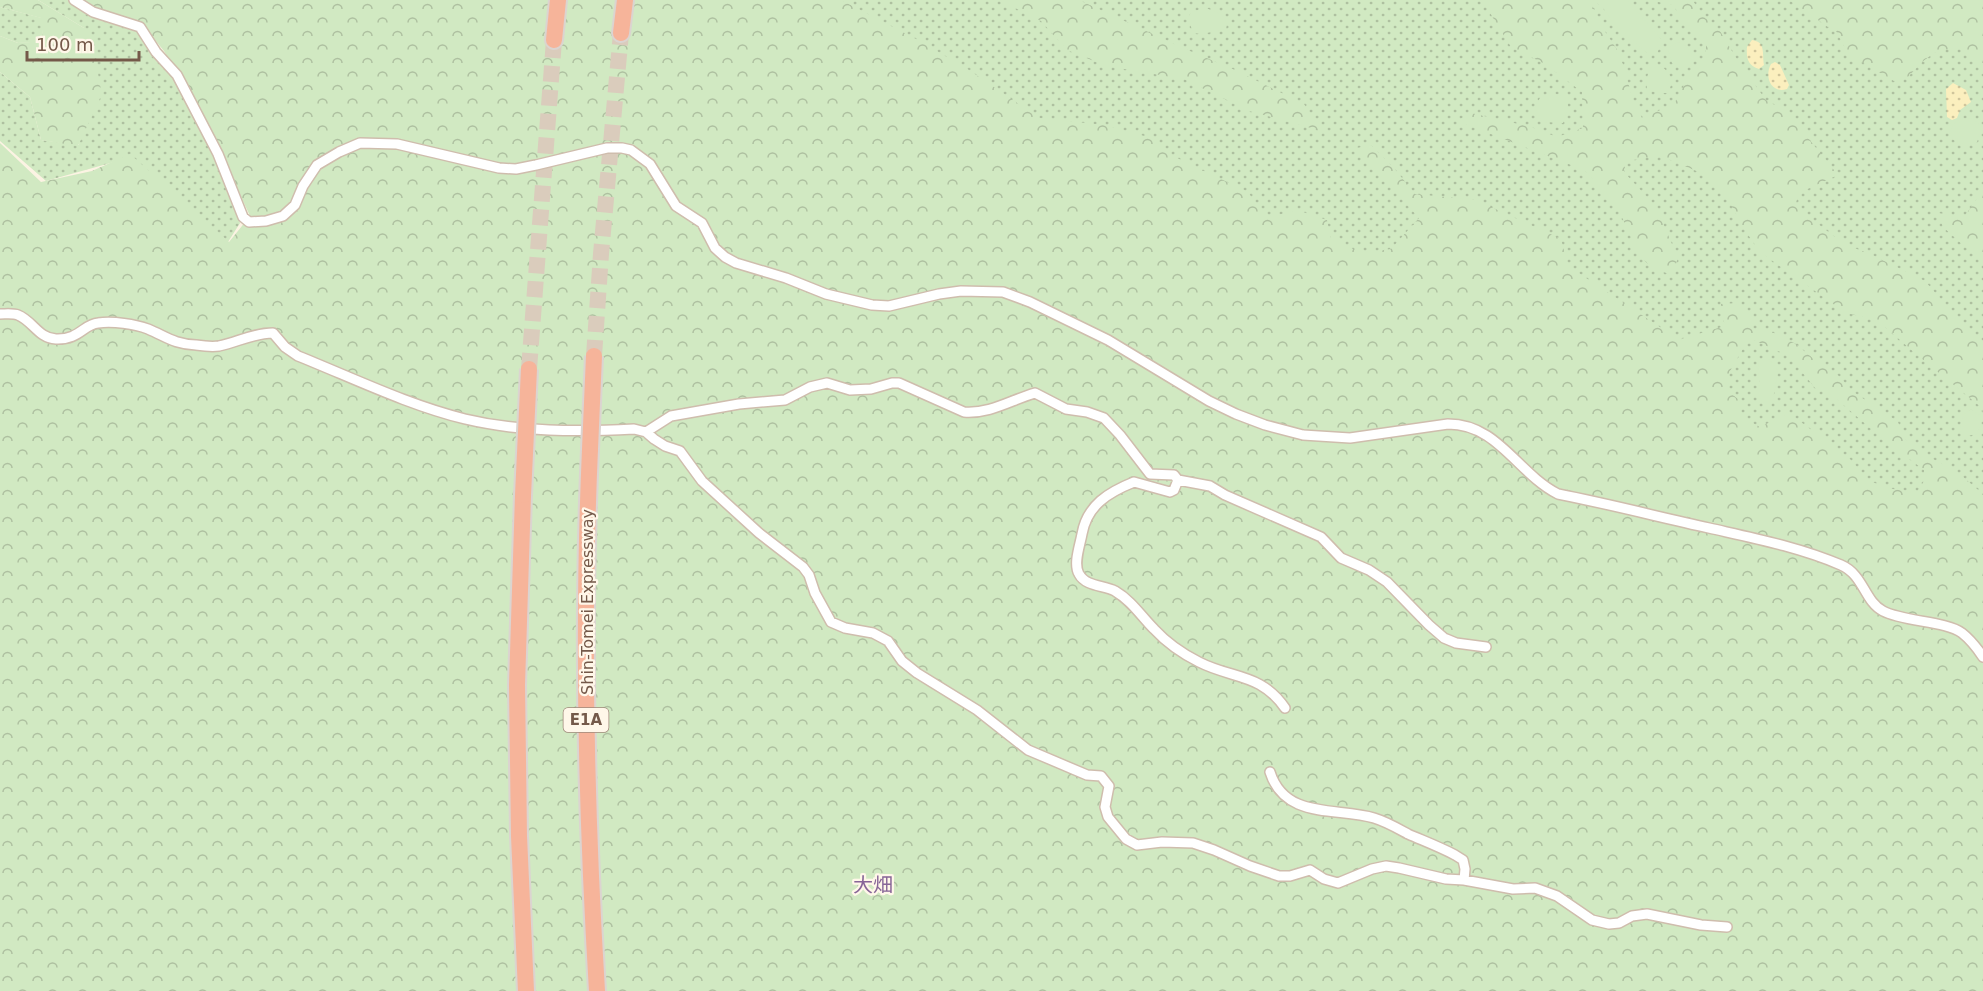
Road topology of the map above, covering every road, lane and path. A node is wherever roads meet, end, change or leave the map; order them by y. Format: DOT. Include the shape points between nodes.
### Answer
graph roads {
  1 [pos="74,0"];
  2 [pos="558,0"];
  3 [pos="625,0"];
  4 [pos="621,33"];
  5 [pos="554,40"];
  6 [pos="0,314"];
  7 [pos="594,356"];
  8 [pos="529,369"];
  9 [pos="646,432"];
  10 [pos="1178,480"];
  11 [pos="1486,647"];
  12 [pos="1983,657"];
  13 [pos="1285,708"];
  14 [pos="1270,772"];
  15 [pos="1464,880"];
  16 [pos="1727,927"];
  17 [pos="526,991"];
  18 [pos="597,991"];
  1 -- 12 [label="street" via="93,12 140,27 177,75 218,154 243,217 249,222 282,216 295,205 317,165 360,143 397,144 516,169 607,148 631,150 650,164 676,206 702,224 715,248 736,263 826,294 872,305 889,306 961,291 1003,292 1108,340 1236,414 1304,435 1350,438 1448,424 1476,428 1498,443 1544,487 1558,494 1740,534 1842,565 1854,572 1883,611 1960,632"];
  2 -- 5 [label="highway"];
  3 -- 4 [label="highway"];
  6 -- 9 [label="street" via="17,314 39,333 54,339 74,338 96,323 147,329 171,341 193,345 218,346 273,333 298,356 465,419 552,431"];
  7 -- 18 [label="highway, Shin-Tomei Expressway / E1A, bridge" via="586,528 586,686"];
  8 -- 17 [label="highway, bridge" via="517,685"];
  9 -- 10 [label="street" via="671,416 785,400 827,383 850,390 899,383 964,412 975,413 1035,393 1066,409 1104,418 1150,474 1174,475"];
  9 -- 15 [label="street" via="680,451 702,482 803,567 831,622 888,641 902,661 917,673 977,710 1028,750 1087,775 1101,776 1109,786 1105,807 1108,817 1126,839 1137,845 1193,843 1279,876 1310,870 1338,883 1386,867"];
  10 -- 11 [label="street" via="1210,486 1321,537 1341,558 1387,582 1444,638"];
  10 -- 13 [label="street" via="1170,492 1134,482 1110,492 1097,503 1083,527 1077,572 1083,580 1114,590 1130,602 1180,650 1199,662 1245,676 1265,687"];
  14 -- 15 [label="street" via="1277,788 1297,803 1390,823 1464,860"];
  15 -- 16 [label="street" via="1513,889 1535,888 1557,896 1592,920 1609,924 1647,914"];
}
